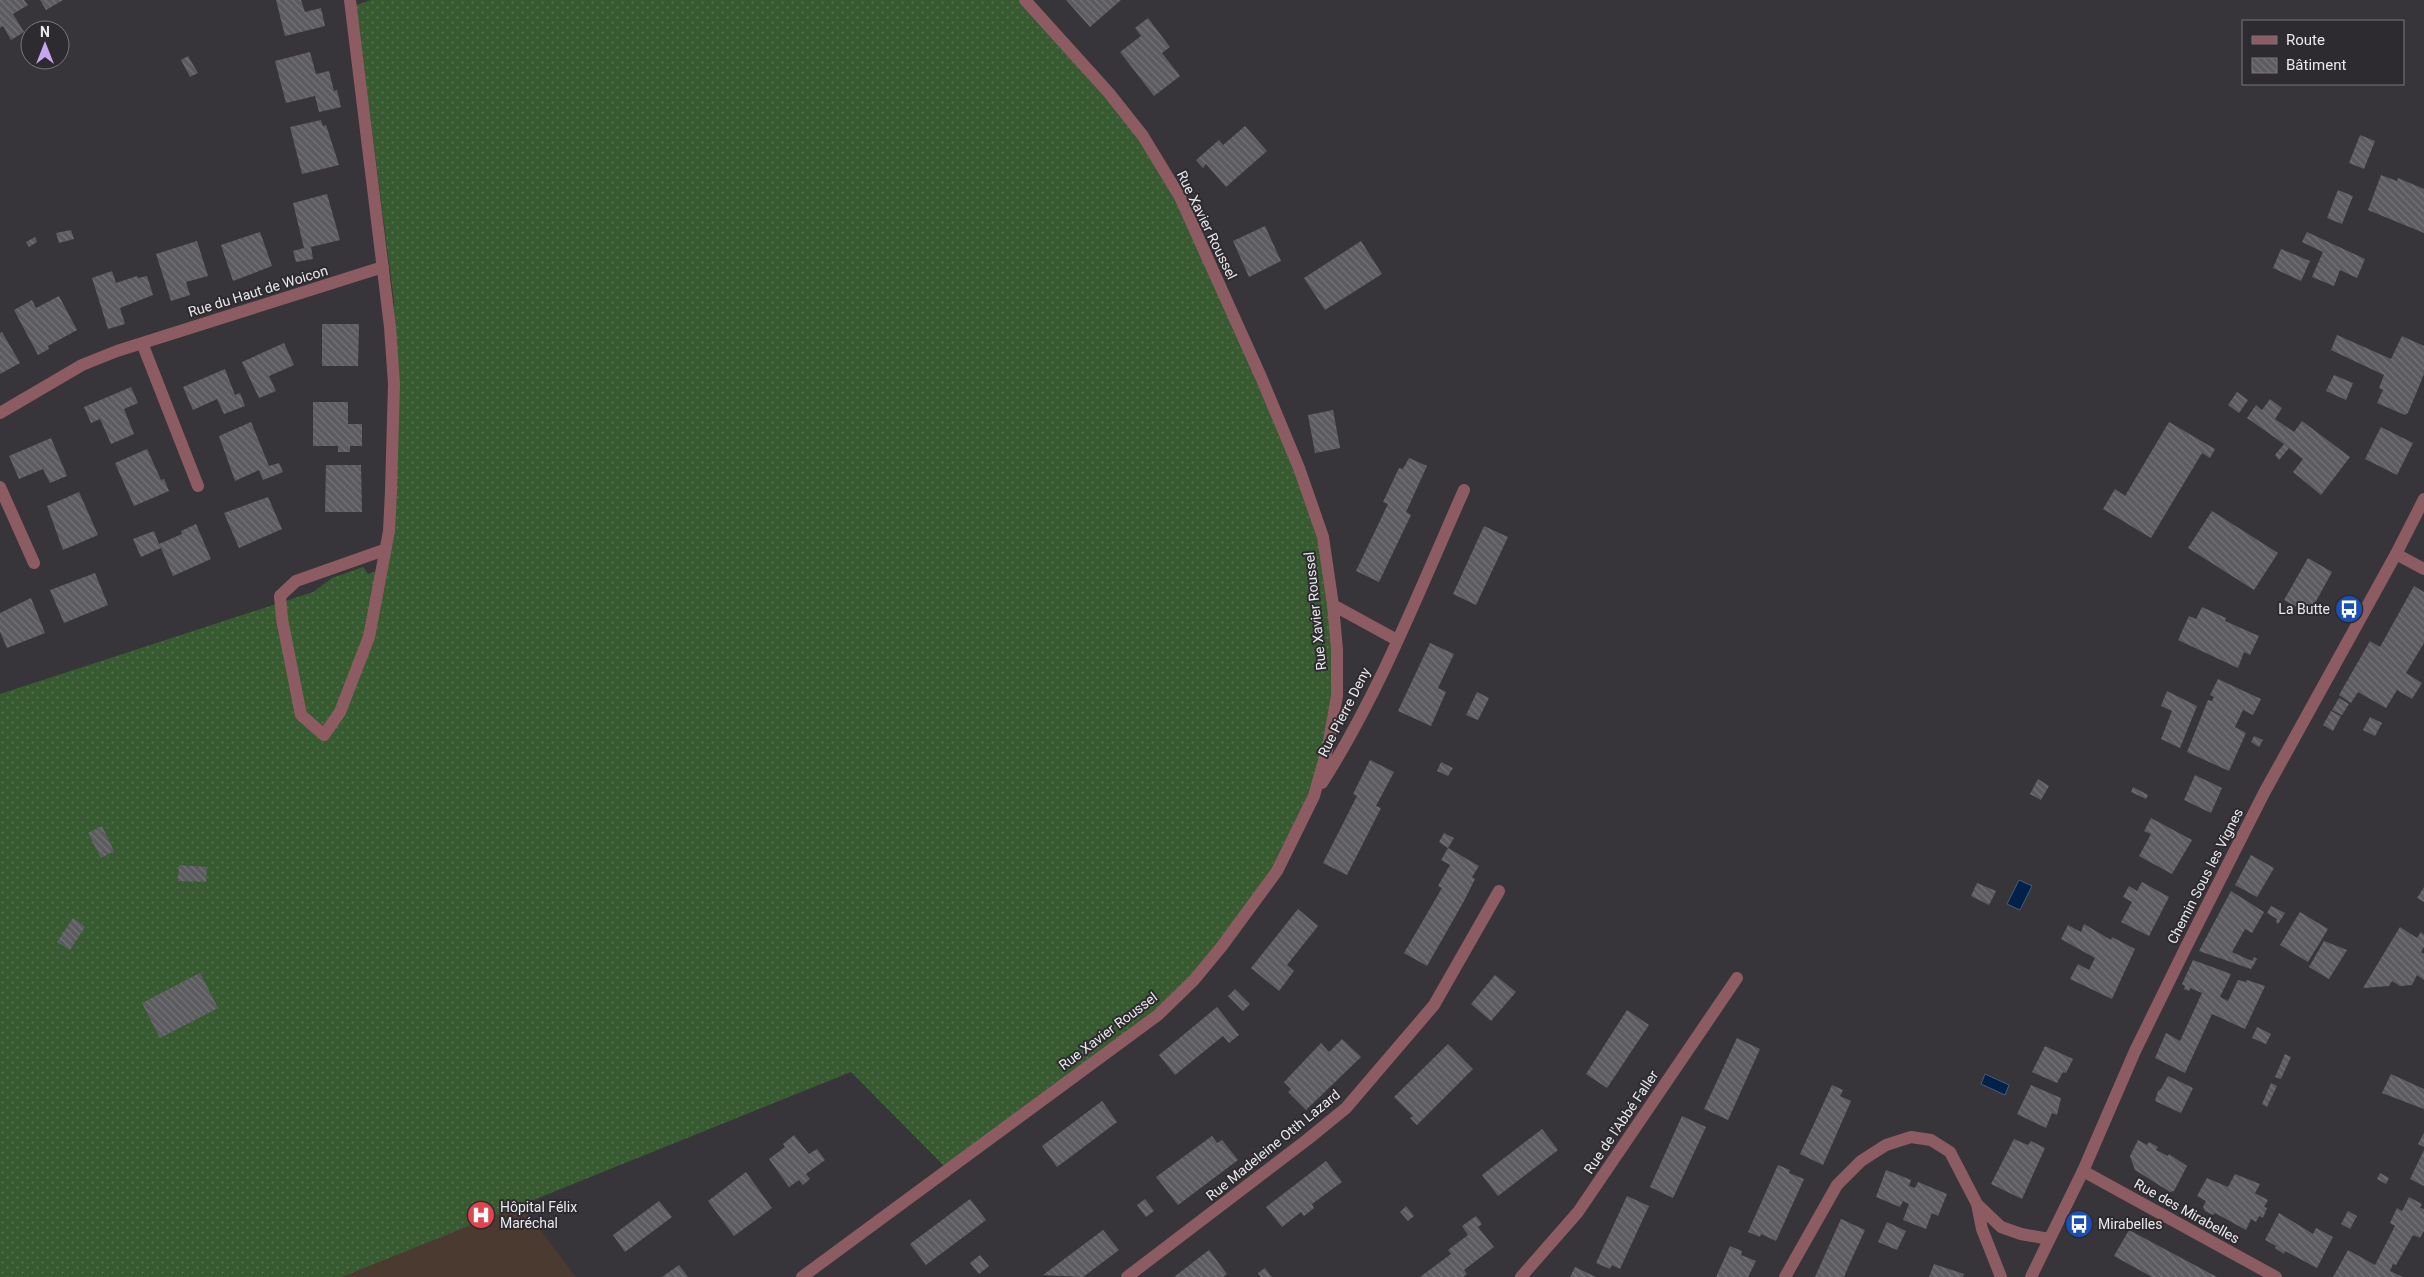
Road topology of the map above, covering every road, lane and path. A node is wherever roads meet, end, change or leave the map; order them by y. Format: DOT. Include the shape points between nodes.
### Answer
graph roads {
  1 [pos="350,0"];
  2 [pos="1025,0"];
  3 [pos="383,267"];
  4 [pos="142,343"];
  5 [pos="0,413"];
  6 [pos="198,486"];
  7 [pos="0,488"];
  8 [pos="1464,490"];
  9 [pos="2424,498"];
  10 [pos="384,550"];
  11 [pos="2396,554"];
  12 [pos="34,563"];
  13 [pos="2424,569"];
  14 [pos="1333,605"];
  15 [pos="1397,640"];
  16 [pos="1314,796"];
  17 [pos="1499,892"];
  18 [pos="1737,978"];
  19 [pos="2083,1172"];
  20 [pos="1977,1204"];
  21 [pos="2049,1239"];
  22 [pos="802,1277"];
  23 [pos="1127,1277"];
  24 [pos="1521,1277"];
  25 [pos="1786,1277"];
  26 [pos="2001,1277"];
  27 [pos="2031,1277"];
  28 [pos="2276,1277"];
  1 -- 3 [label="street"];
  2 -- 14 [label="street, Rue Xavier Roussel" via="1143,136 1180,197 1299,468 1323,537"];
  3 -- 4 [label="street, Rue du Haut de Woicon"];
  3 -- 10 [label="street" via="394,384 389,530"];
  4 -- 5 [label="street, Rue du Haut de Woicon" via="82,365"];
  4 -- 6 [label="street"];
  7 -- 12 [label="street"];
  8 -- 15 [label="street, Rue Pierre Deny"];
  9 -- 11 [label="street, Chemin Sous les Vignes"];
  10 -- 10 [label="street" via="369,637 340,712 324,735 301,715 280,596 296,581"];
  11 -- 13 [label="street"];
  11 -- 19 [label="street, Chemin Sous les Vignes" via="2264,793 2135,1051"];
  14 -- 15 [label="street"];
  14 -- 16 [label="street, Rue Xavier Roussel" via="1337,696"];
  15 -- 16 [label="street, Rue Pierre Deny" via="1345,746"];
  16 -- 22 [label="street, Rue Xavier Roussel" via="1278,871 1194,980 1158,1015"];
  17 -- 23 [label="street, Rue Madeleine Otth Lazard" via="1434,1005 1346,1108"];
  18 -- 24 [label="street, Rue de l'Abbé Faller" via="1578,1212"];
  19 -- 21 [label="street, Chemin Sous les Vignes"];
  19 -- 28 [label="street, Rue des Mirabelles"];
  20 -- 21 [label="street" via="2001,1227"];
  20 -- 25 [label="street" via="1950,1152 1931,1140 1911,1138 1886,1145 1861,1161 1837,1185"];
  20 -- 26 [label="street" via="1982,1229"];
  21 -- 27 [label="street, Chemin Sous les Vignes"];
}
